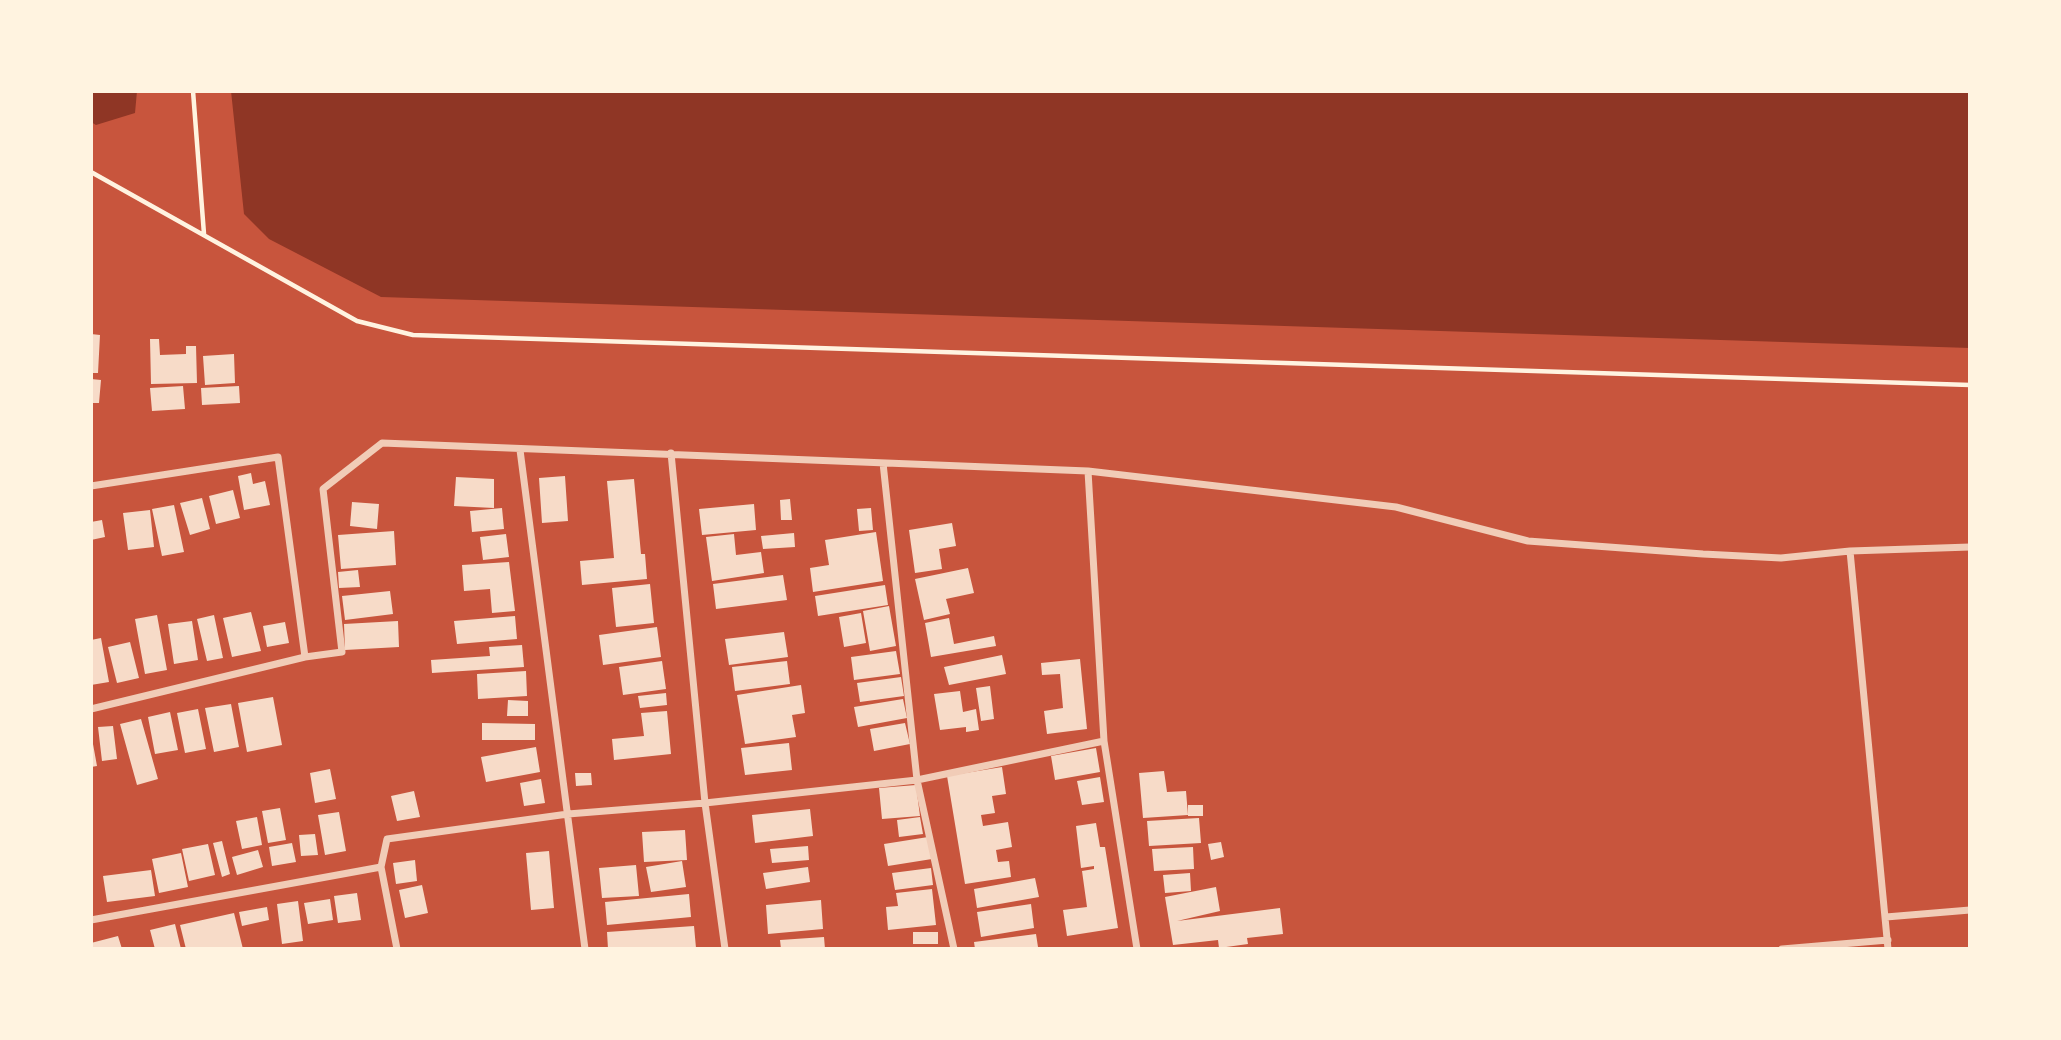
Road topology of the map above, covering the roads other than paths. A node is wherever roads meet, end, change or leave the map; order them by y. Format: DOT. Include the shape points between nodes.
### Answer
graph roads {
  1 [pos="520,450"];
  2 [pos="671,453"];
  3 [pos="883,463"];
  4 [pos="1088,471"];
  5 [pos="91,486"];
  6 [pos="1970,547"];
  7 [pos="1850,551"];
  8 [pos="305,657"];
  9 [pos="91,709"];
  10 [pos="1104,741"];
  11 [pos="917,780"];
  12 [pos="705,803"];
  13 [pos="568,814"];
  14 [pos="381,867"];
  15 [pos="1970,910"];
  16 [pos="1886,917"];
  17 [pos="91,920"];
  18 [pos="1888,940"];
  19 [pos="397,949"];
  20 [pos="585,949"];
  21 [pos="725,949"];
  22 [pos="954,949"];
  23 [pos="1137,949"];
  24 [pos="1782,949"];
  25 [pos="1888,949"];
  1 -- 2 [label="street"];
  1 -- 8 [label="street" via="382,443 323,489 342,652"];
  1 -- 13 [label="street"];
  2 -- 3 [label="street"];
  2 -- 12 [label="street"];
  3 -- 4 [label="street"];
  3 -- 11 [label="street"];
  4 -- 7 [label="street" via="1396,507 1528,541 1782,558"];
  4 -- 10 [label="street"];
  5 -- 8 [label="street" via="278,457"];
  6 -- 7 [label="street"];
  7 -- 16 [label="street"];
  8 -- 9 [label="street"];
  10 -- 11 [label="street"];
  10 -- 23 [label="street"];
  11 -- 12 [label="street"];
  11 -- 22 [label="street"];
  12 -- 13 [label="street"];
  12 -- 21 [label="street"];
  13 -- 14 [label="street" via="387,839"];
  13 -- 20 [label="street"];
  14 -- 17 [label="street"];
  14 -- 19 [label="street"];
  15 -- 16 [label="street"];
  16 -- 18 [label="street"];
  18 -- 24 [label="street"];
  18 -- 25 [label="street"];
}
